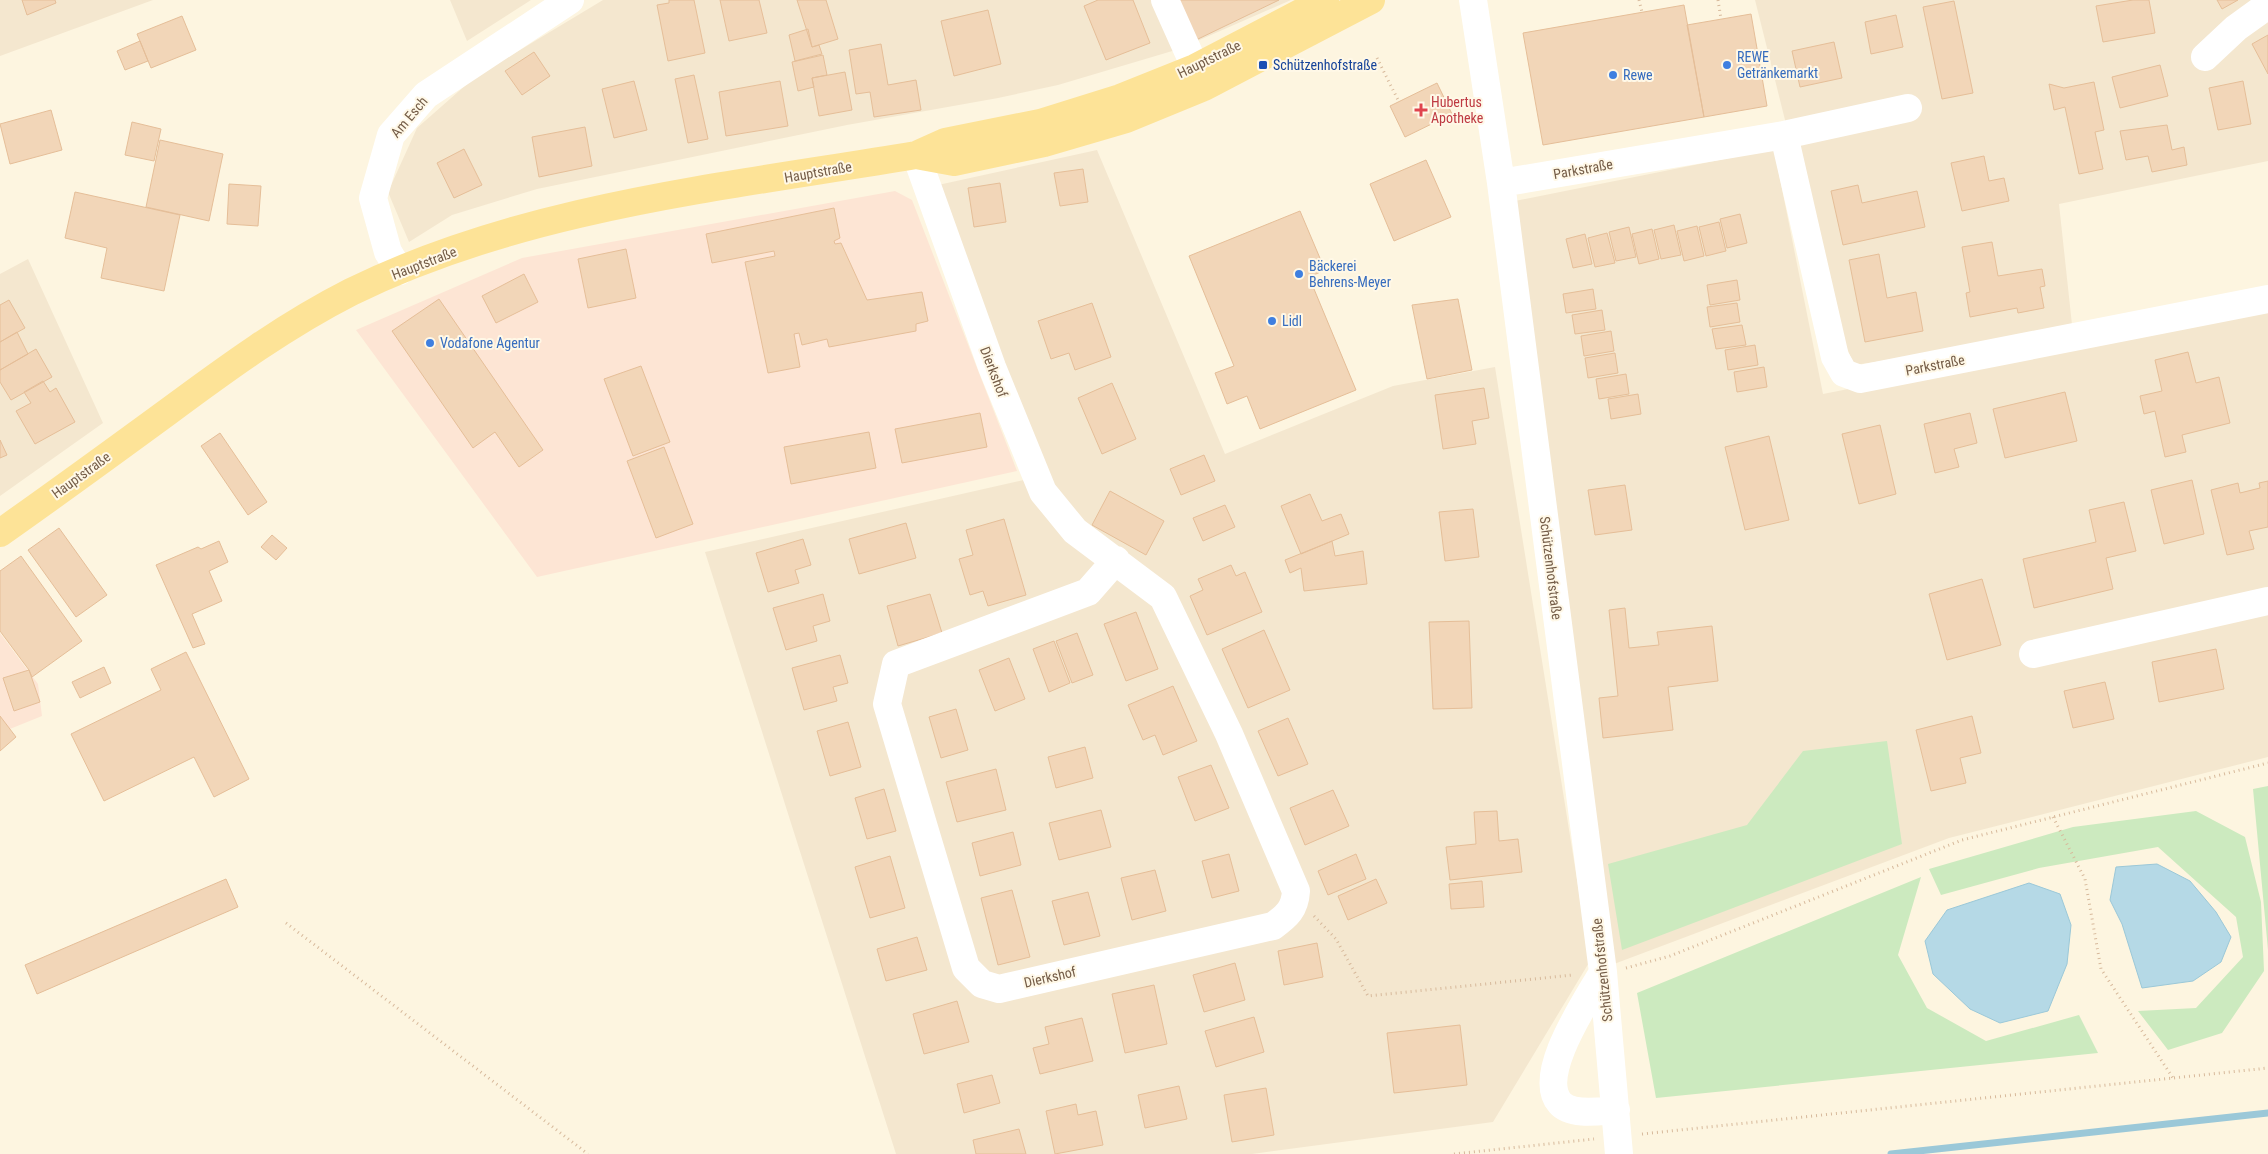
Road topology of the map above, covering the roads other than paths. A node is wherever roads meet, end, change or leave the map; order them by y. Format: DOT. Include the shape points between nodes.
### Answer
graph roads {
  1 [pos="570,0"];
  2 [pos="1165,0"];
  3 [pos="1371,0"];
  4 [pos="1473,0"];
  5 [pos="2268,5"];
  6 [pos="1330,6"];
  7 [pos="2205,57"];
  8 [pos="1199,77"];
  9 [pos="1908,108"];
  10 [pos="1784,135"];
  11 [pos="916,155"];
  12 [pos="1501,183"];
  13 [pos="400,271"];
  14 [pos="2268,299"];
  15 [pos="0,532"];
  16 [pos="1116,560"];
  17 [pos="2268,601"];
  18 [pos="2033,654"];
  19 [pos="1603,972"];
  20 [pos="1616,1110"];
  21 [pos="1618,1146"];
  1 -- 13 [label="street, Am Esch" via="426,95 391,135 373,198 388,252"];
  2 -- 8 [label="street"];
  3 -- 6 [label="main road, Hauptstraße"];
  4 -- 12 [label="street, Schützenhofstraße"];
  5 -- 7 [label="street" via="2236,28"];
  6 -- 8 [label="main road, Hauptstraße"];
  8 -- 11 [label="main road, Hauptstraße" via="1040,123 945,142"];
  9 -- 10 [label="street, Parkstraße"];
  10 -- 12 [label="street, Parkstraße"];
  10 -- 14 [label="street, Parkstraße" via="1835,357 1844,373 1860,379"];
  11 -- 13 [label="main road, Hauptstraße" via="672,196 541,223 491,237"];
  11 -- 16 [label="street, Dierkshof" via="992,367 1043,492 1075,531"];
  12 -- 19 [label="street, Schützenhofstraße"];
  13 -- 15 [label="main road, Hauptstraße" via="352,292 248,353"];
  16 -- 16 [label="street, Dierkshof" via="1163,597 1229,734 1294,882 1295,903 1287,915 1273,926 999,989 982,984 966,968 887,704 896,664 1088,592"];
  17 -- 18 [label="street"];
  19 -- 20 [label="street, Schützenhofstraße"];
  19 -- 20 [label="street" via="1562,1046 1553,1089 1560,1104 1572,1110"];
  20 -- 21 [label="street, Schützenhofstraße"];
}
